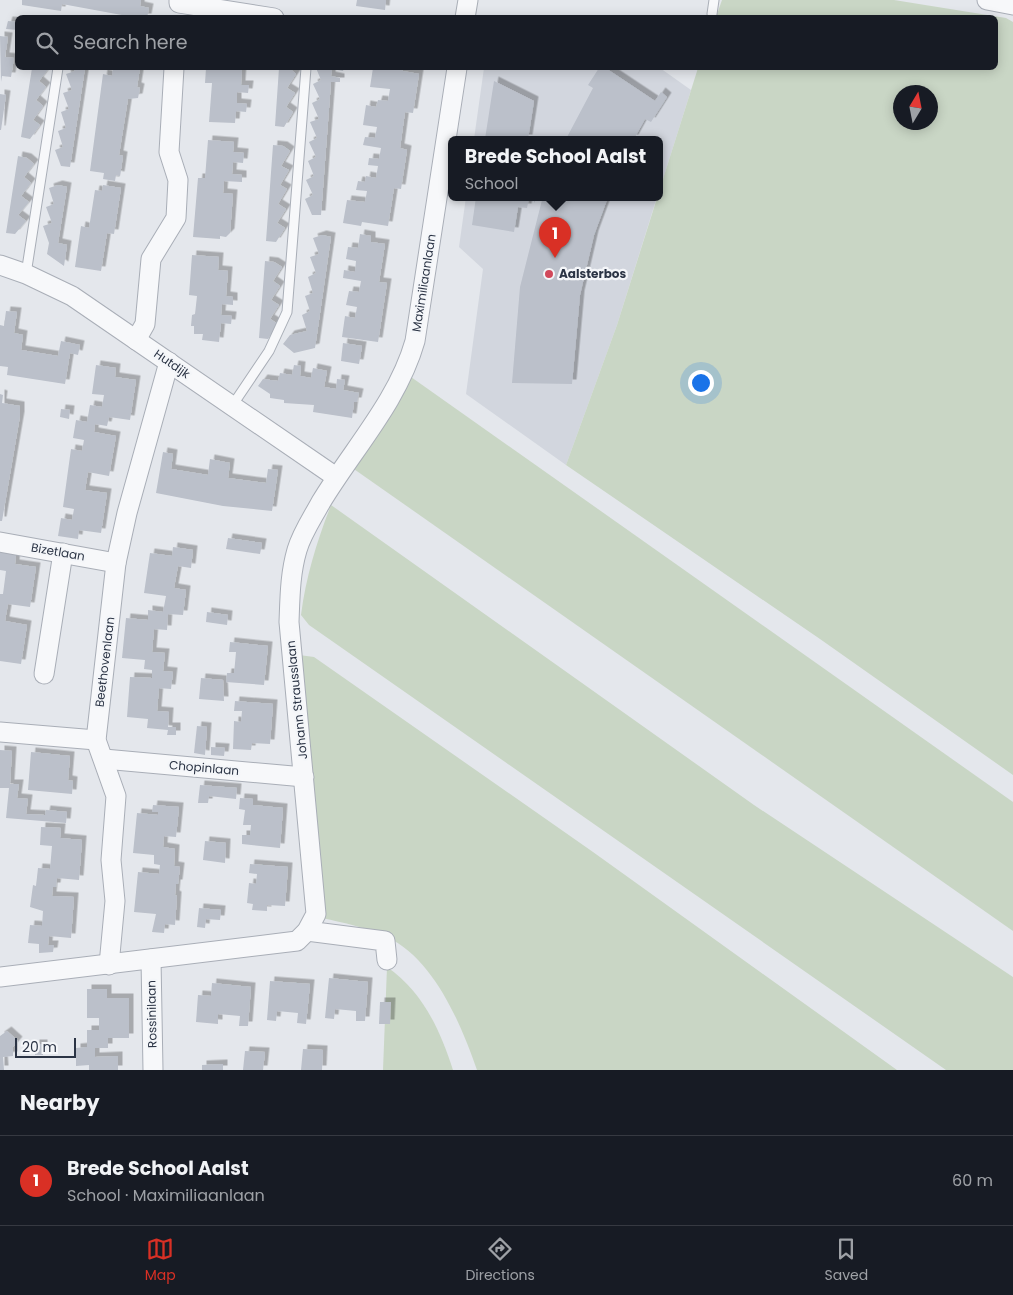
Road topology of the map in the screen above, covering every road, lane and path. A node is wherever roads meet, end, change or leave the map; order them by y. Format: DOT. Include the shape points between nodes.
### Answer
graph roads {
  1 [pos="468,0"];
  2 [pos="714,0"];
  3 [pos="987,0"];
  4 [pos="1013,5"];
  5 [pos="179,7"];
  6 [pos="266,11"];
  7 [pos="712,14"];
  8 [pos="466,15"];
  9 [pos="58,70"];
  10 [pos="174,70"];
  11 [pos="306,70"];
  12 [pos="457,70"];
  13 [pos="0,265"];
  14 [pos="26,274"];
  15 [pos="136,340"];
  16 [pos="168,362"];
  17 [pos="232,407"];
  18 [pos="336,478"];
  19 [pos="0,542"];
  20 [pos="63,553"];
  21 [pos="116,563"];
  22 [pos="44,674"];
  23 [pos="0,732"];
  24 [pos="96,740"];
  25 [pos="104,759"];
  26 [pos="304,777"];
  27 [pos="307,931"];
  28 [pos="151,959"];
  29 [pos="388,960"];
  30 [pos="109,965"];
  31 [pos="0,977"];
  32 [pos="153,1070"];
  1 -- 8 [label="street"];
  2 -- 7 [label="lane"];
  3 -- 4 [label="street"];
  5 -- 6 [label="street"];
  9 -- 14 [label="lane"];
  10 -- 15 [label="street" via="169,152 178,180 176,218 150,259 145,324"];
  11 -- 17 [label="lane" via="287,312 269,351"];
  12 -- 18 [label="street, Maximiliaanlaan" via="409,361 400,382"];
  13 -- 14 [label="street, Hutdijk"];
  14 -- 15 [label="street, Hutdijk" via="72,296"];
  15 -- 16 [label="street, Hutdijk"];
  16 -- 17 [label="street, Hutdijk"];
  16 -- 21 [label="street, Beethovenlaan"];
  17 -- 18 [label="street, Hutdijk"];
  18 -- 26 [label="street, Johann Strausslaan" via="298,548 290,584 289,622"];
  19 -- 20 [label="street, Bizetlaan"];
  20 -- 21 [label="street, Bizetlaan"];
  20 -- 22 [label="street"];
  21 -- 24 [label="street, Beethovenlaan"];
  23 -- 24 [label="street"];
  24 -- 25 [label="street, Beethovenlaan"];
  25 -- 26 [label="street, Chopinlaan"];
  25 -- 30 [label="street, Beethovenlaan" via="116,796 111,860 115,901"];
  26 -- 27 [label="street, Johann Strausslaan" via="316,914"];
  27 -- 28 [label="street" via="296,940"];
  27 -- 29 [label="street" via="385,941"];
  28 -- 30 [label="street"];
  28 -- 32 [label="street, Rossinilaan"];
  30 -- 31 [label="street"];
}
